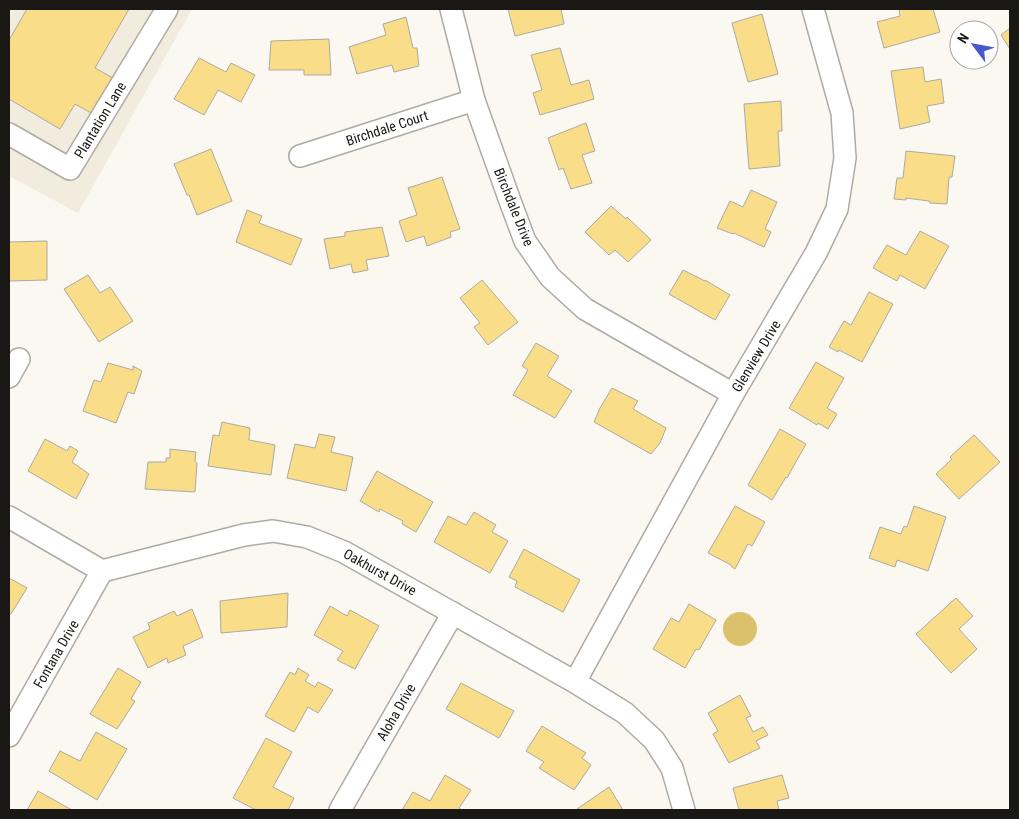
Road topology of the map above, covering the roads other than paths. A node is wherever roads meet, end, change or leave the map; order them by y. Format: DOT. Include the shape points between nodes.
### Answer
graph roads {
  1 [pos="167,9"];
  2 [pos="451,9"];
  3 [pos="813,9"];
  4 [pos="474,100"];
  5 [pos="9,134"];
  6 [pos="300,156"];
  7 [pos="733,394"];
  8 [pos="9,517"];
  9 [pos="102,571"];
  10 [pos="453,613"];
  11 [pos="575,682"];
  12 [pos="9,736"];
  13 [pos="340,810"];
  14 [pos="684,810"];
  1 -- 5 [label="street, Plantation Lane" via="70,169"];
  2 -- 4 [label="street, Birchdale Drive"];
  3 -- 7 [label="street, Glenview Drive" via="842,113 845,158 837,209 816,253"];
  4 -- 6 [label="street, Birchdale Court"];
  4 -- 7 [label="street, Birchdale Drive" via="525,241 550,278 585,309"];
  7 -- 11 [label="street, Glenview Drive"];
  8 -- 9 [label="street"];
  9 -- 10 [label="street, Oakhurst Drive" via="244,535 273,531 307,537 344,552"];
  9 -- 12 [label="street, Fontana Drive"];
  10 -- 11 [label="street, Oakhurst Drive"];
  10 -- 13 [label="street, Aloha Drive"];
  11 -- 14 [label="street, Oakhurst Drive" via="626,713 654,740 672,768"];
}
